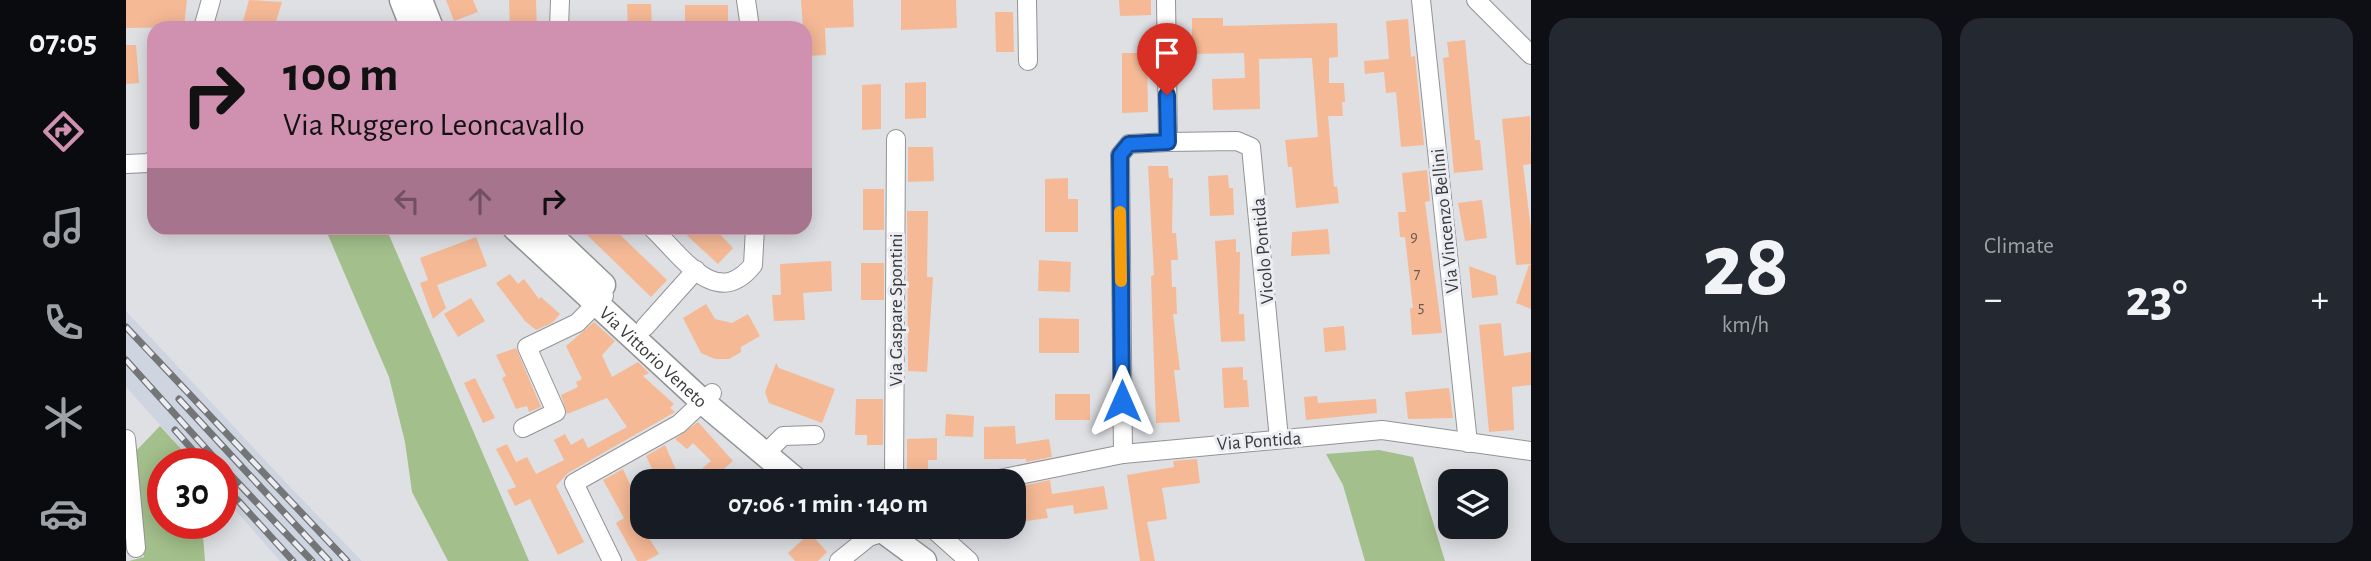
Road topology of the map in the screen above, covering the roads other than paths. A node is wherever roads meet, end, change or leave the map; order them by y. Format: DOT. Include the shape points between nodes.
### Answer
graph roads {
  1 [pos="211,0"];
  2 [pos="402,0"];
  3 [pos="420,0"];
  4 [pos="560,0"];
  5 [pos="746,0"];
  6 [pos="1027,0"];
  7 [pos="1166,0"];
  8 [pos="1421,0"];
  9 [pos="1476,0"];
  10 [pos="205,21"];
  11 [pos="410,21"];
  12 [pos="428,21"];
  13 [pos="559,21"];
  14 [pos="749,21"];
  15 [pos="1531,55"];
  16 [pos="1028,61"];
  17 [pos="896,139"];
  18 [pos="1168,142"];
  19 [pos="147,161"];
  20 [pos="126,164"];
  21 [pos="524,235"];
  22 [pos="549,235"];
  23 [pos="659,235"];
  24 [pos="755,235"];
  25 [pos="696,270"];
  26 [pos="603,297"];
  27 [pos="645,327"];
  28 [pos="708,398"];
  29 [pos="523,428"];
  30 [pos="815,435"];
  31 [pos="126,439"];
  32 [pos="1279,439"];
  33 [pos="1468,443"];
  34 [pos="772,447"];
  35 [pos="1531,451"];
  36 [pos="1123,454"];
  37 [pos="784,469"];
  38 [pos="802,469"];
  39 [pos="894,469"];
  40 [pos="1026,474"];
  41 [pos="865,539"];
  42 [pos="884,539"];
  43 [pos="892,539"];
  44 [pos="944,539"];
  45 [pos="136,548"];
  46 [pos="612,561"];
  47 [pos="839,561"];
  48 [pos="900,561"];
  49 [pos="924,561"];
  50 [pos="969,561"];
  1 -- 10 [label="street"];
  2 -- 11 [label="street"];
  3 -- 12 [label="street"];
  4 -- 13 [label="street"];
  5 -- 14 [label="street"];
  6 -- 16 [label="street"];
  7 -- 18 [label="street"];
  8 -- 33 [label="street, Via Vincenzo Bellini"];
  9 -- 15 [label="street"];
  17 -- 39 [label="street, Via Gaspare Spontini"];
  18 -- 32 [label="street, Vicolo Pontida" via="1237,141 1251,148"];
  18 -- 36 [label="street" via="1129,144 1120,155"];
  19 -- 20 [label="street"];
  21 -- 26 [label="street, Via Vittorio Veneto"];
  22 -- 26 [label="street, Via Vittorio Veneto"];
  23 -- 25 [label="street"];
  24 -- 25 [label="street" via="753,265 744,276 720,285"];
  25 -- 27 [label="street"];
  26 -- 27 [label="street, Via Vittorio Veneto"];
  26 -- 28 [label="street, Via Vittorio Veneto"];
  26 -- 29 [label="street" via="577,323 527,347 556,412"];
  27 -- 28 [label="street, Via Vittorio Veneto"];
  28 -- 34 [label="street, Via Vittorio Veneto"];
  28 -- 37 [label="street, Via Vittorio Veneto"];
  28 -- 46 [label="street" via="680,424 574,483"];
  30 -- 34 [label="street" via="783,436"];
  31 -- 45 [label="street"];
  32 -- 33 [label="street, Via Pontida" via="1382,430"];
  32 -- 36 [label="street, Via Pontida"];
  33 -- 35 [label="street, Via Pontida"];
  34 -- 38 [label="street, Via Vittorio Veneto"];
  36 -- 40 [label="street, Via Pontida"];
  41 -- 47 [label="street"];
  42 -- 48 [label="street"];
  43 -- 49 [label="street"];
  44 -- 50 [label="street"];
}
